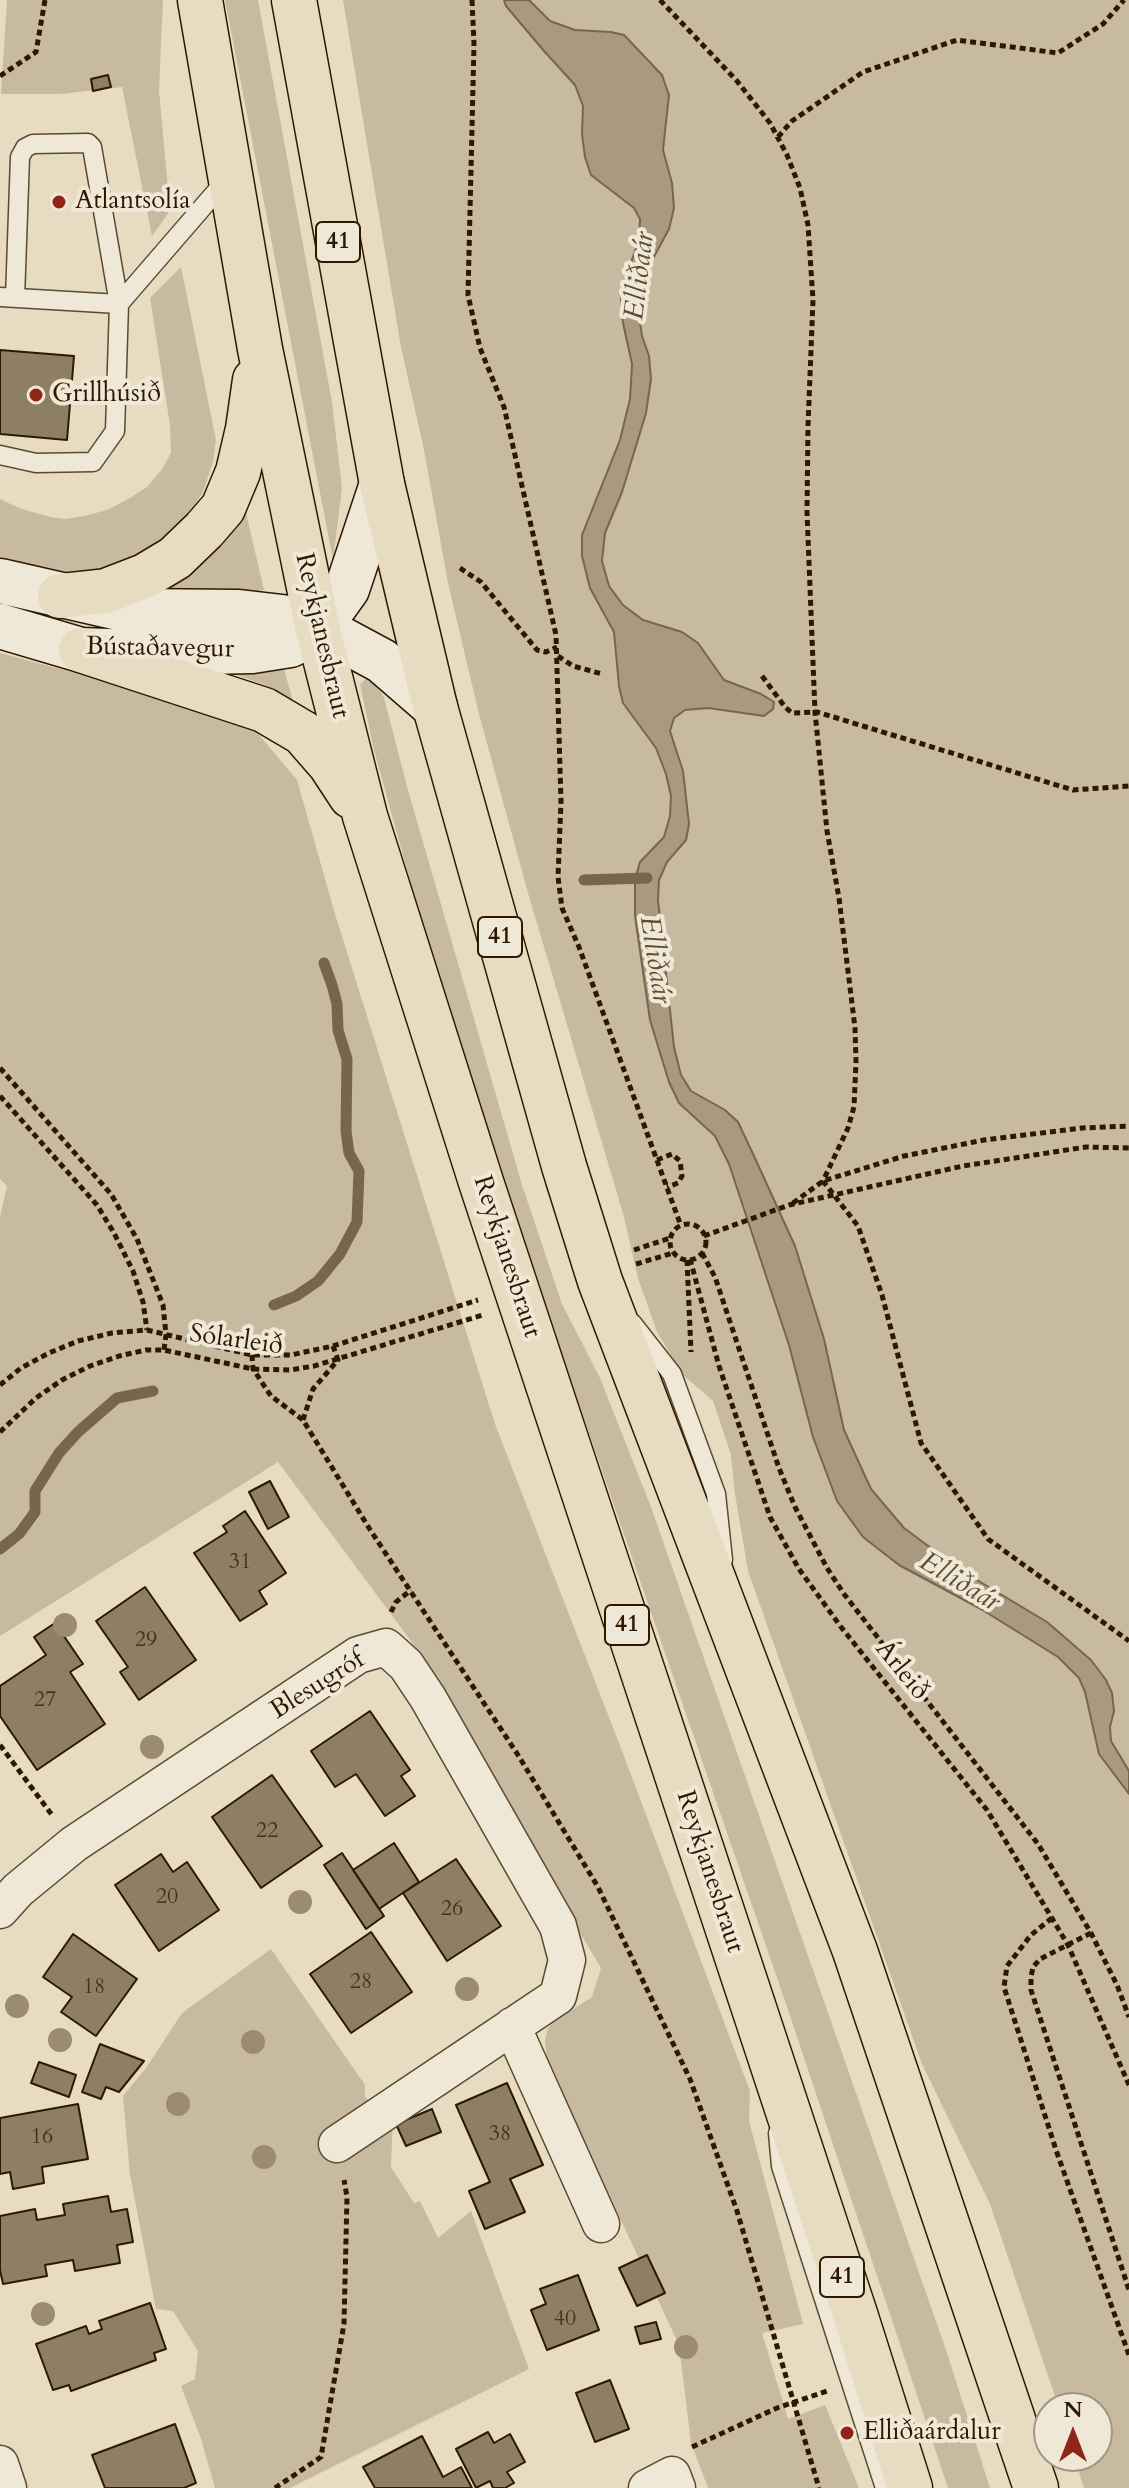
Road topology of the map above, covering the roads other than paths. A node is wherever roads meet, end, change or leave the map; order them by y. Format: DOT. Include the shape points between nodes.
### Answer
graph roads {
  1 [pos="200,0"];
  2 [pos="294,0"];
  3 [pos="230,175"];
  4 [pos="7,297"];
  5 [pos="119,304"];
  6 [pos="260,349"];
  7 [pos="0,455"];
  8 [pos="382,484"];
  9 [pos="0,581"];
  10 [pos="60,596"];
  11 [pos="0,626"];
  12 [pos="317,626"];
  13 [pos="81,650"];
  14 [pos="435,707"];
  15 [pos="365,816"];
  16 [pos="0,1910"];
  17 [pos="512,2026"];
  18 [pos="773,2067"];
  19 [pos="337,2144"];
  20 [pos="601,2224"];
  21 [pos="0,2464"];
  22 [pos="8,2488"];
  23 [pos="647,2488"];
  24 [pos="677,2488"];
  25 [pos="885,2488"];
  26 [pos="910,2488"];
  27 [pos="1036,2488"];
  1 -- 3 [label="highway, Reykjanesbraut / 41"];
  2 -- 8 [label="highway, 41"];
  3 -- 5 [label="lane"];
  3 -- 6 [label="highway, Reykjanesbraut / 41"];
  4 -- 5 [label="lane"];
  4 -- 5 [label="lane" via="20,157 33,144 83,142 92,147"];
  5 -- 7 [label="lane" via="115,431 93,462 36,463"];
  6 -- 10 [label="highway" via="238,472 223,508 175,558 145,576 106,591"];
  6 -- 12 [label="highway, Reykjanesbraut / 41"];
  8 -- 12 [label="main road, Bústaðavegur" via="347,589"];
  8 -- 14 [label="highway, 41"];
  9 -- 10 [label="main road, Bústaðavegur"];
  10 -- 12 [label="main road, Bústaðavegur" via="132,611 239,612"];
  11 -- 13 [label="main road, Bústaðavegur"];
  12 -- 13 [label="main road, Bústaðavegur" via="290,645 252,651"];
  12 -- 14 [label="main road, Bústaðavegur" via="382,661"];
  12 -- 15 [label="highway, Reykjanesbraut / 41"];
  13 -- 15 [label="highway" via="264,710 303,733"];
  14 -- 27 [label="highway, 41" via="564,1166 622,1265 731,1626 855,1951"];
  15 -- 18 [label="highway, Reykjanesbraut / 41"];
  16 -- 17 [label="street, Blesugróf" via="74,1844 358,1655 386,1647 428,1698 558,1926 567,1960 558,1996"];
  17 -- 19 [label="street, Blesugróf"];
  17 -- 20 [label="street"];
  18 -- 25 [label="lane" via="781,2166"];
  18 -- 26 [label="highway, Reykjanesbraut / 41"];
  21 -- 22 [label="street"];
  23 -- 24 [label="street" via="672,2475"];
}
